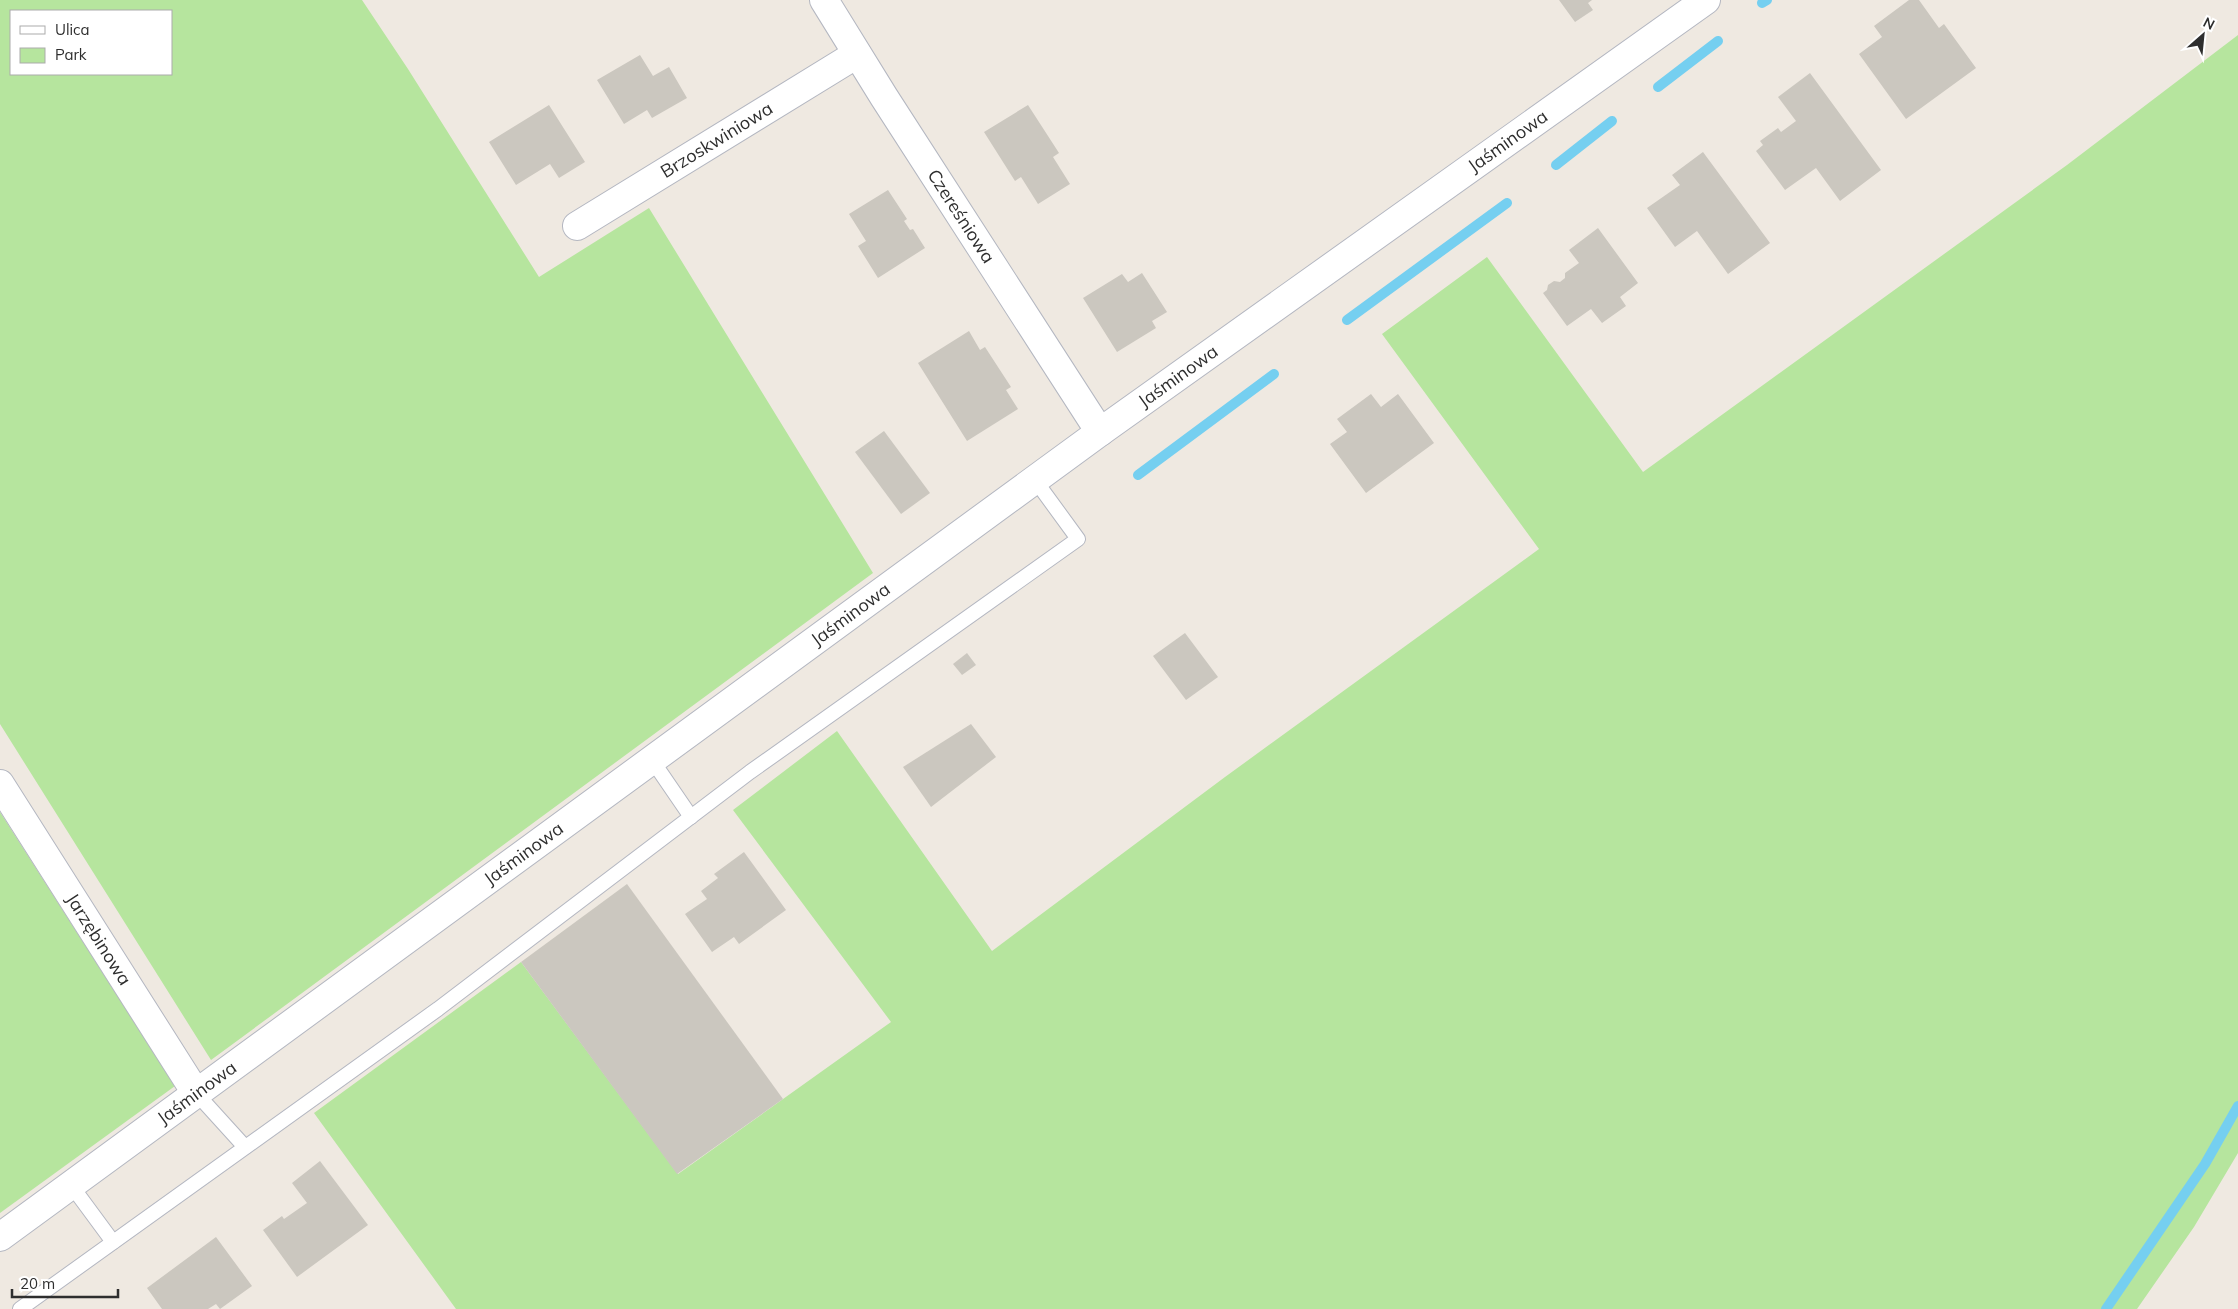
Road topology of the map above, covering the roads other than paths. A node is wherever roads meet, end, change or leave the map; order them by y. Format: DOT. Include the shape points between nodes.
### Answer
graph roads {
  1 [pos="824,0"];
  2 [pos="1706,0"];
  3 [pos="857,54"];
  4 [pos="577,226"];
  5 [pos="1100,432"];
  6 [pos="1035,480"];
  7 [pos="652,760"];
  8 [pos="0,784"];
  9 [pos="691,817"];
  10 [pos="196,1094"];
  11 [pos="245,1147"];
  12 [pos="71,1185"];
  13 [pos="0,1237"];
  14 [pos="113,1242"];
  15 [pos="20,1309"];
  1 -- 3 [label="street, Czereśniowa"];
  2 -- 5 [label="street, Jaśminowa"];
  3 -- 4 [label="street, Brzoskwiniowa"];
  3 -- 5 [label="street, Czereśniowa"];
  5 -- 6 [label="street, Jaśminowa"];
  6 -- 7 [label="street, Jaśminowa"];
  6 -- 9 [label="lane" via="1078,539"];
  7 -- 9 [label="lane"];
  7 -- 10 [label="street, Jaśminowa"];
  8 -- 10 [label="street, Jarzębinowa"];
  9 -- 11 [label="lane" via="438,1008"];
  10 -- 11 [label="lane"];
  10 -- 12 [label="street, Jaśminowa"];
  11 -- 14 [label="lane"];
  12 -- 13 [label="street, Jaśminowa"];
  12 -- 14 [label="lane"];
  14 -- 15 [label="lane"];
}
